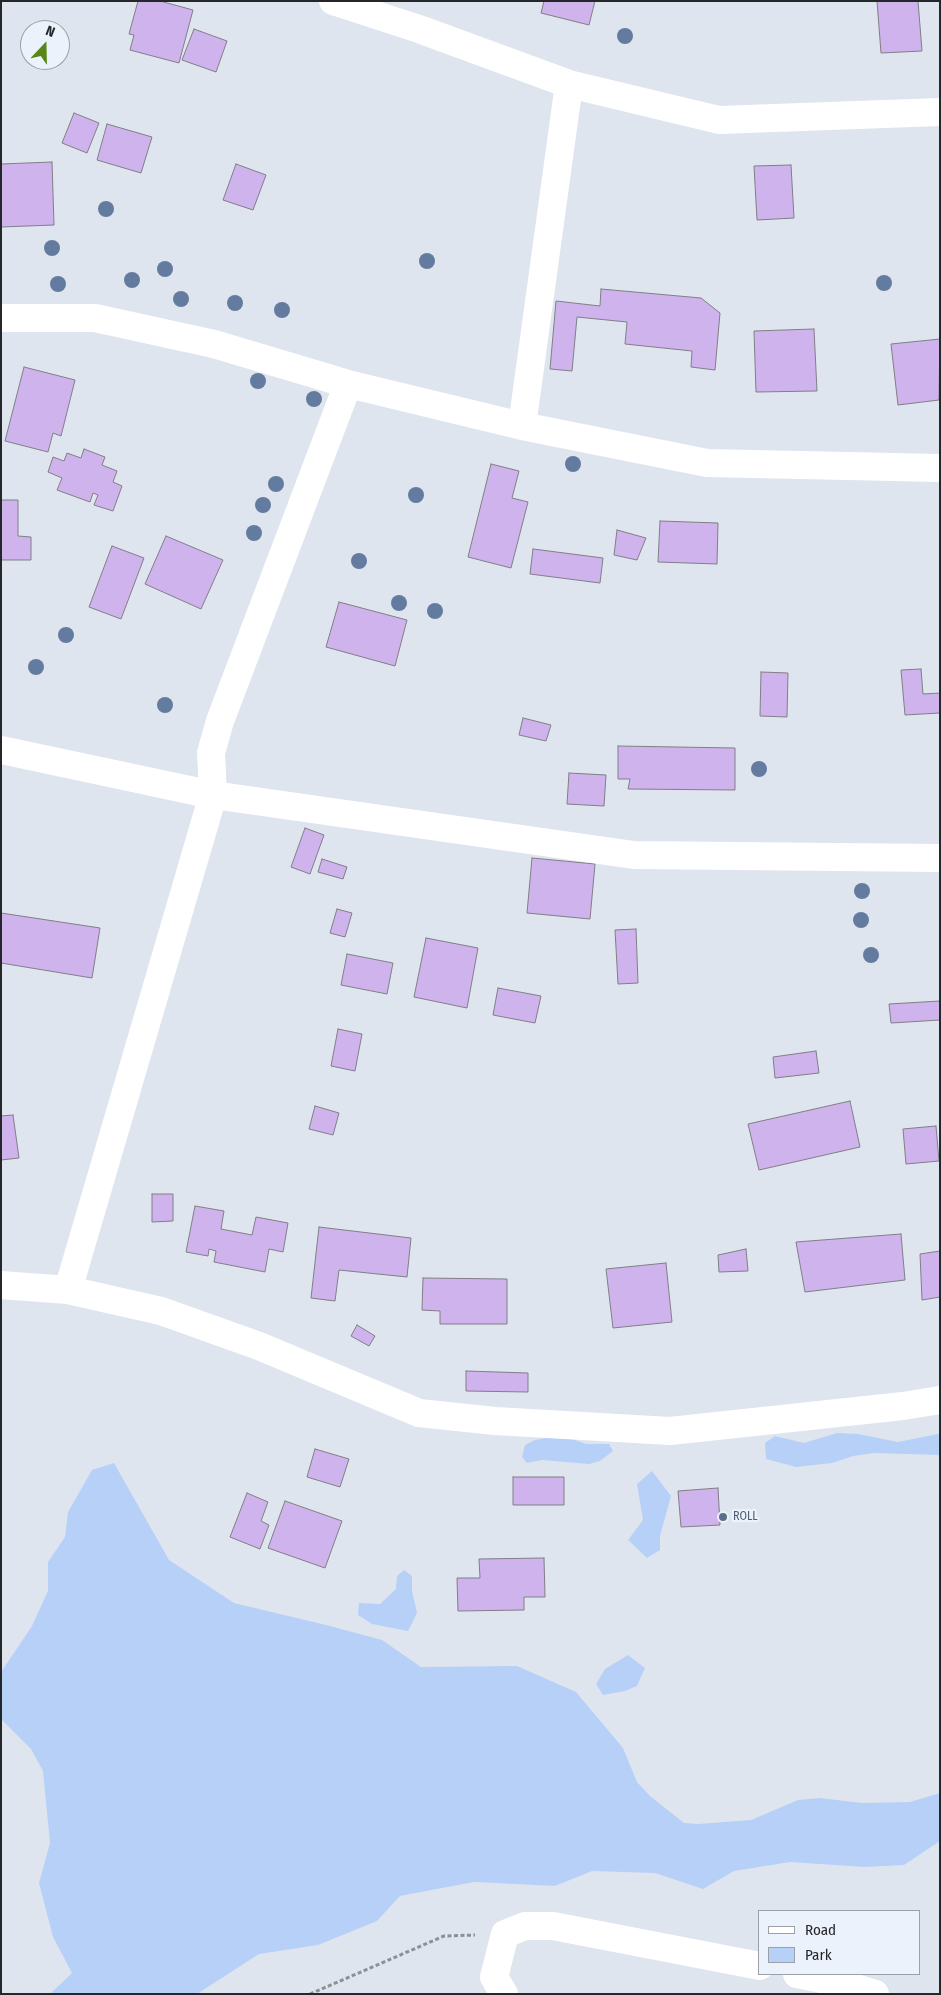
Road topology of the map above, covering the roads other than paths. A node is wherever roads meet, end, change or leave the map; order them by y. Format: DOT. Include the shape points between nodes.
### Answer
graph roads {
  1 [pos="334,1"];
  2 [pos="569,84"];
  3 [pos="940,112"];
  4 [pos="1,318"];
  5 [pos="348,384"];
  6 [pos="522,426"];
  7 [pos="940,468"];
  8 [pos="1,750"];
  9 [pos="213,795"];
  10 [pos="940,858"];
  11 [pos="1,1285"];
  12 [pos="68,1290"];
  13 [pos="940,1400"];
  14 [pos="758,1966"];
  15 [pos="802,1975"];
  16 [pos="504,1994"];
  17 [pos="875,1994"];
  1 -- 2 [label="street"];
  2 -- 3 [label="street" via="720,120"];
  2 -- 6 [label="street"];
  4 -- 5 [label="street" via="95,318 214,344"];
  5 -- 6 [label="street"];
  5 -- 9 [label="street" via="220,721 211,753"];
  6 -- 7 [label="street" via="707,463"];
  8 -- 9 [label="street"];
  9 -- 10 [label="street" via="634,855"];
  9 -- 12 [label="street"];
  11 -- 12 [label="street"];
  12 -- 13 [label="street" via="161,1311 259,1346 419,1413 495,1422 670,1431"];
  14 -- 16 [label="street" via="553,1926 525,1926 505,1934 494,1978"];
  15 -- 17 [label="street"];
}
